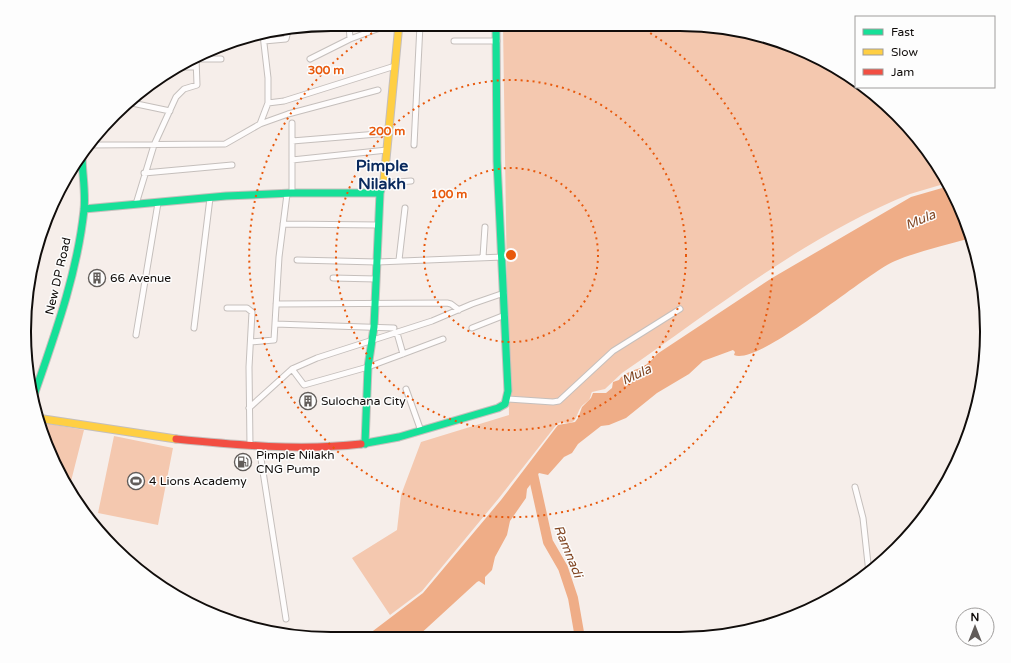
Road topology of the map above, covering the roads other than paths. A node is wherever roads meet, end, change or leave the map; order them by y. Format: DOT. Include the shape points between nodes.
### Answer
graph roads {
  1 [pos="349,31"];
  2 [pos="372,31"];
  3 [pos="398,31"];
  4 [pos="420,31"];
  5 [pos="496,31"];
  6 [pos="287,35"];
  7 [pos="264,39"];
  8 [pos="350,39"];
  9 [pos="454,41"];
  10 [pos="496,41"];
  11 [pos="264,42"];
  12 [pos="206,59"];
  13 [pos="221,59"];
  14 [pos="310,59"];
  15 [pos="196,64"];
  16 [pos="395,66"];
  17 [pos="189,67"];
  18 [pos="196,67"];
  19 [pos="378,90"];
  20 [pos="268,103"];
  21 [pos="136,104"];
  22 [pos="170,111"];
  23 [pos="292,123"];
  24 [pos="260,124"];
  25 [pos="390,133"];
  26 [pos="292,141"];
  27 [pos="96,145"];
  28 [pos="154,145"];
  29 [pos="414,145"];
  30 [pos="387,150"];
  31 [pos="292,160"];
  32 [pos="82,164"];
  33 [pos="232,165"];
  34 [pos="144,173"];
  35 [pos="411,181"];
  36 [pos="384,183"];
  37 [pos="380,193"];
  38 [pos="289,194"];
  39 [pos="210,198"];
  40 [pos="158,203"];
  41 [pos="136,204"];
  42 [pos="405,208"];
  43 [pos="84,209"];
  44 [pos="283,224"];
  45 [pos="379,225"];
  46 [pos="485,227"];
  47 [pos="483,257"];
  48 [pos="503,257"];
  49 [pos="297,260"];
  50 [pos="399,260"];
  51 [pos="377,262"];
  52 [pos="333,278"];
  53 [pos="376,279"];
  54 [pos="504,293"];
  55 [pos="375,303"];
  56 [pos="276,304"];
  57 [pos="227,308"];
  58 [pos="680,309"];
  59 [pos="459,310"];
  60 [pos="505,315"];
  61 [pos="276,324"];
  62 [pos="374,327"];
  63 [pos="194,328"];
  64 [pos="394,328"];
  65 [pos="472,328"];
  66 [pos="397,334"];
  67 [pos="136,335"];
  68 [pos="443,340"];
  69 [pos="251,342"];
  70 [pos="372,342"];
  71 [pos="403,354"];
  72 [pos="368,367"];
  73 [pos="292,369"];
  74 [pos="37,387"];
  75 [pos="406,389"];
  76 [pos="507,398"];
  77 [pos="249,408"];
  78 [pos="44,419"];
  79 [pos="421,431"];
  80 [pos="366,444"];
  81 [pos="250,446"];
  82 [pos="259,446"];
  83 [pos="855,487"];
  84 [pos="868,565"];
  85 [pos="286,619"];
  1 -- 8 [label="street"];
  2 -- 8 [label="street"];
  3 -- 16 [label="street"];
  4 -- 29 [label="street"];
  5 -- 10 [label="street"];
  6 -- 11 [label="street" via="286,39"];
  7 -- 11 [label="street"];
  8 -- 14 [label="street"];
  9 -- 10 [label="street"];
  10 -- 48 [label="street" via="497,161"];
  11 -- 20 [label="street"];
  12 -- 13 [label="street"];
  15 -- 18 [label="street"];
  16 -- 20 [label="street" via="284,101"];
  16 -- 25 [label="street"];
  17 -- 18 [label="street"];
  18 -- 22 [label="street" via="198,85 184,90 176,97"];
  19 -- 24 [label="street"];
  20 -- 24 [label="street"];
  21 -- 22 [label="street"];
  22 -- 28 [label="street"];
  23 -- 26 [label="street"];
  24 -- 28 [label="street" via="225,144"];
  25 -- 26 [label="street"];
  25 -- 30 [label="street"];
  26 -- 31 [label="street"];
  27 -- 28 [label="street"];
  28 -- 34 [label="street"];
  30 -- 31 [label="street"];
  30 -- 36 [label="street"];
  31 -- 38 [label="street"];
  32 -- 43 [label="street, New DP Road"];
  33 -- 34 [label="street"];
  34 -- 41 [label="street"];
  35 -- 36 [label="street"];
  36 -- 37 [label="street"];
  37 -- 38 [label="street"];
  37 -- 45 [label="street"];
  38 -- 39 [label="street"];
  38 -- 44 [label="street"];
  39 -- 40 [label="street"];
  39 -- 63 [label="street"];
  40 -- 41 [label="street"];
  40 -- 67 [label="street"];
  41 -- 43 [label="street" via="120,208"];
  42 -- 50 [label="street"];
  43 -- 74 [label="street, New DP Road" via="65,302"];
  44 -- 45 [label="street"];
  44 -- 56 [label="street"];
  45 -- 51 [label="street"];
  46 -- 47 [label="street"];
  47 -- 48 [label="street"];
  47 -- 50 [label="street"];
  48 -- 54 [label="street"];
  49 -- 51 [label="street"];
  50 -- 51 [label="street"];
  51 -- 53 [label="street"];
  52 -- 53 [label="street"];
  53 -- 55 [label="street"];
  54 -- 59 [label="street"];
  54 -- 60 [label="street"];
  55 -- 56 [label="street"];
  55 -- 59 [label="street" via="447,303"];
  55 -- 62 [label="street"];
  56 -- 61 [label="street"];
  57 -- 69 [label="street" via="251,310"];
  58 -- 76 [label="street" via="613,351 559,401"];
  59 -- 66 [label="street"];
  60 -- 65 [label="street"];
  60 -- 76 [label="street"];
  61 -- 62 [label="street"];
  61 -- 69 [label="street" via="274,340"];
  62 -- 64 [label="street"];
  62 -- 70 [label="street"];
  66 -- 70 [label="street"];
  66 -- 71 [label="street"];
  68 -- 71 [label="street"];
  69 -- 77 [label="street"];
  70 -- 72 [label="street"];
  70 -- 73 [label="street" via="318,358"];
  71 -- 72 [label="street"];
  72 -- 73 [label="street" via="304,385"];
  72 -- 80 [label="street"];
  73 -- 77 [label="street"];
  75 -- 79 [label="street"];
  76 -- 79 [label="street" via="505,404 498,408"];
  77 -- 81 [label="street"];
  78 -- 81 [label="street" via="142,434"];
  79 -- 80 [label="street"];
  80 -- 82 [label="street"];
  81 -- 82 [label="street"];
  82 -- 85 [label="street"];
  83 -- 84 [label="street" via="863,518"];
}
